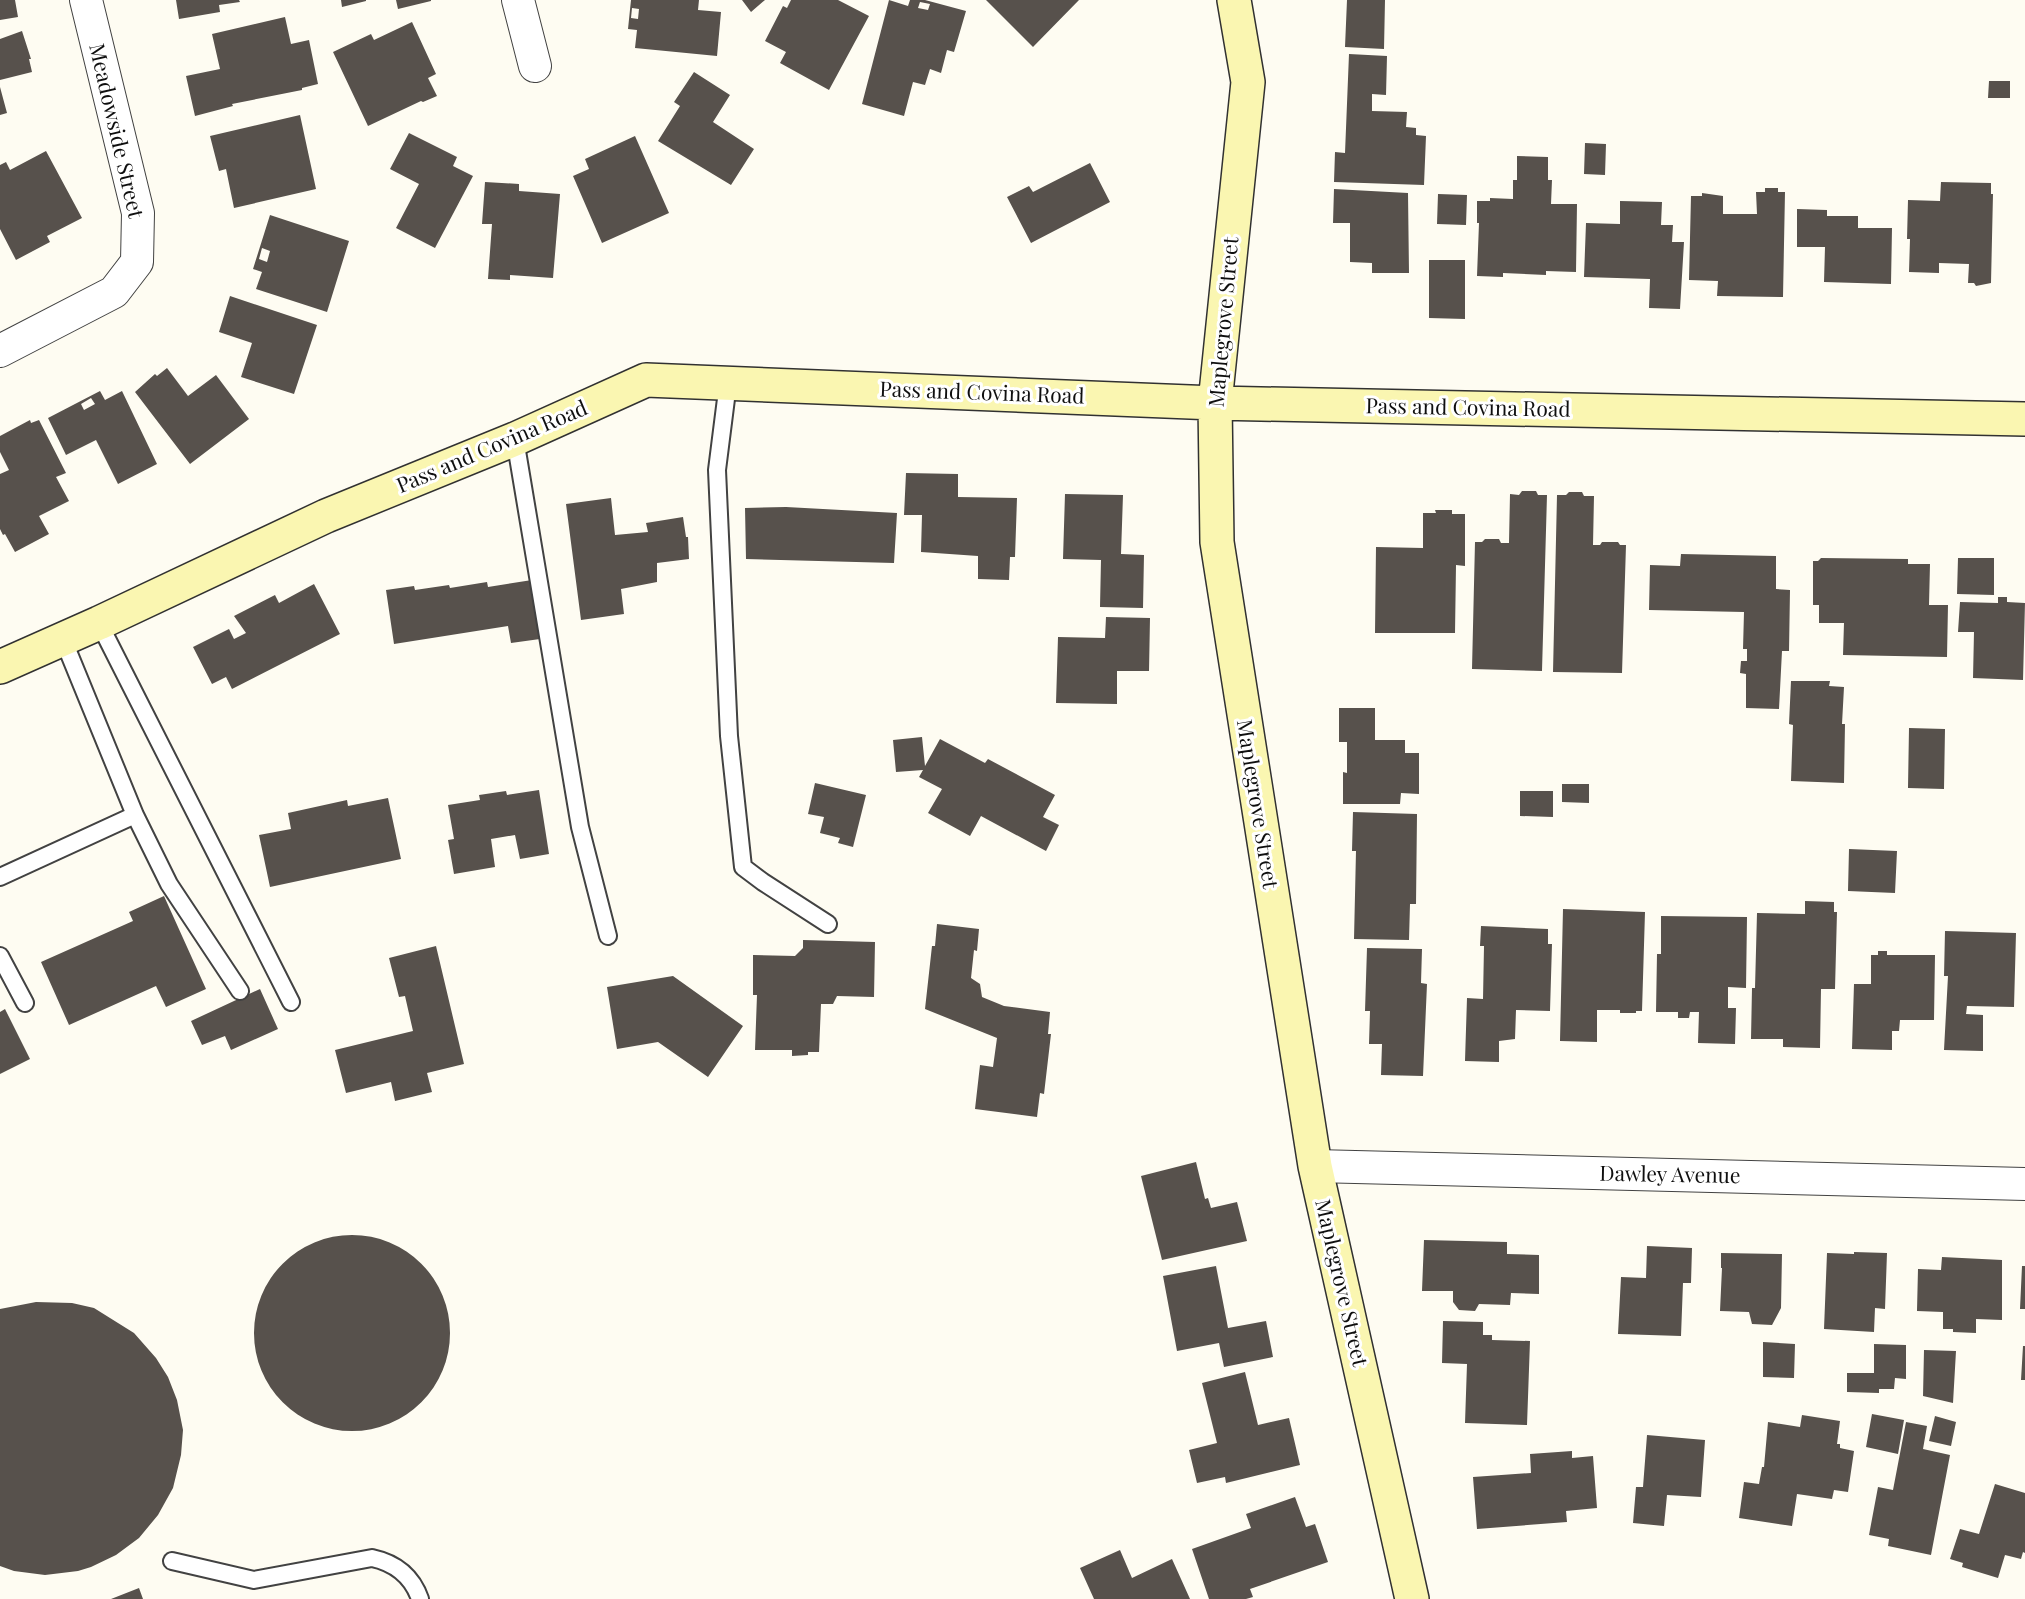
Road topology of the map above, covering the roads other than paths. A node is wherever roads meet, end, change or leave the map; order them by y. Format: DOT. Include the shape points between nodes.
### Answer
graph roads {
  1 [pos="86,0"];
  2 [pos="518,0"];
  3 [pos="1234,0"];
  4 [pos="535,66"];
  5 [pos="0,351"];
  6 [pos="728,383"];
  7 [pos="1215,403"];
  8 [pos="2025,419"];
  9 [pos="515,439"];
  10 [pos="99,623"];
  11 [pos="63,639"];
  12 [pos="0,667"];
  13 [pos="135,815"];
  14 [pos="0,877"];
  15 [pos="828,924"];
  16 [pos="608,936"];
  17 [pos="0,956"];
  18 [pos="240,991"];
  19 [pos="291,1002"];
  20 [pos="25,1003"];
  21 [pos="1315,1166"];
  22 [pos="2025,1184"];
  23 [pos="172,1561"];
  24 [pos="420,1599"];
  25 [pos="1412,1599"];
  1 -- 5 [label="street, Meadowside Street" via="138,213 137,262 114,292"];
  2 -- 4 [label="street"];
  3 -- 7 [label="street, Maplegrove Street" via="1248,82"];
  6 -- 7 [label="street, Pass and Covina Road"];
  6 -- 9 [label="street, Pass and Covina Road" via="646,380"];
  6 -- 15 [label="lane" via="717,470 729,736 743,867"];
  7 -- 8 [label="street, Pass and Covina Road"];
  7 -- 21 [label="street, Maplegrove Street" via="1217,542"];
  9 -- 10 [label="street, Pass and Covina Road" via="326,516"];
  9 -- 16 [label="lane" via="580,827"];
  10 -- 11 [label="street, Pass and Covina Road"];
  10 -- 19 [label="lane"];
  11 -- 12 [label="street, Pass and Covina Road"];
  11 -- 13 [label="lane"];
  13 -- 14 [label="lane"];
  13 -- 18 [label="lane" via="169,884"];
  17 -- 20 [label="lane"];
  21 -- 22 [label="street, Dawley Avenue"];
  21 -- 25 [label="street, Maplegrove Street"];
  23 -- 24 [label="lane" via="254,1580 372,1558 387,1561 403,1572"];
}
